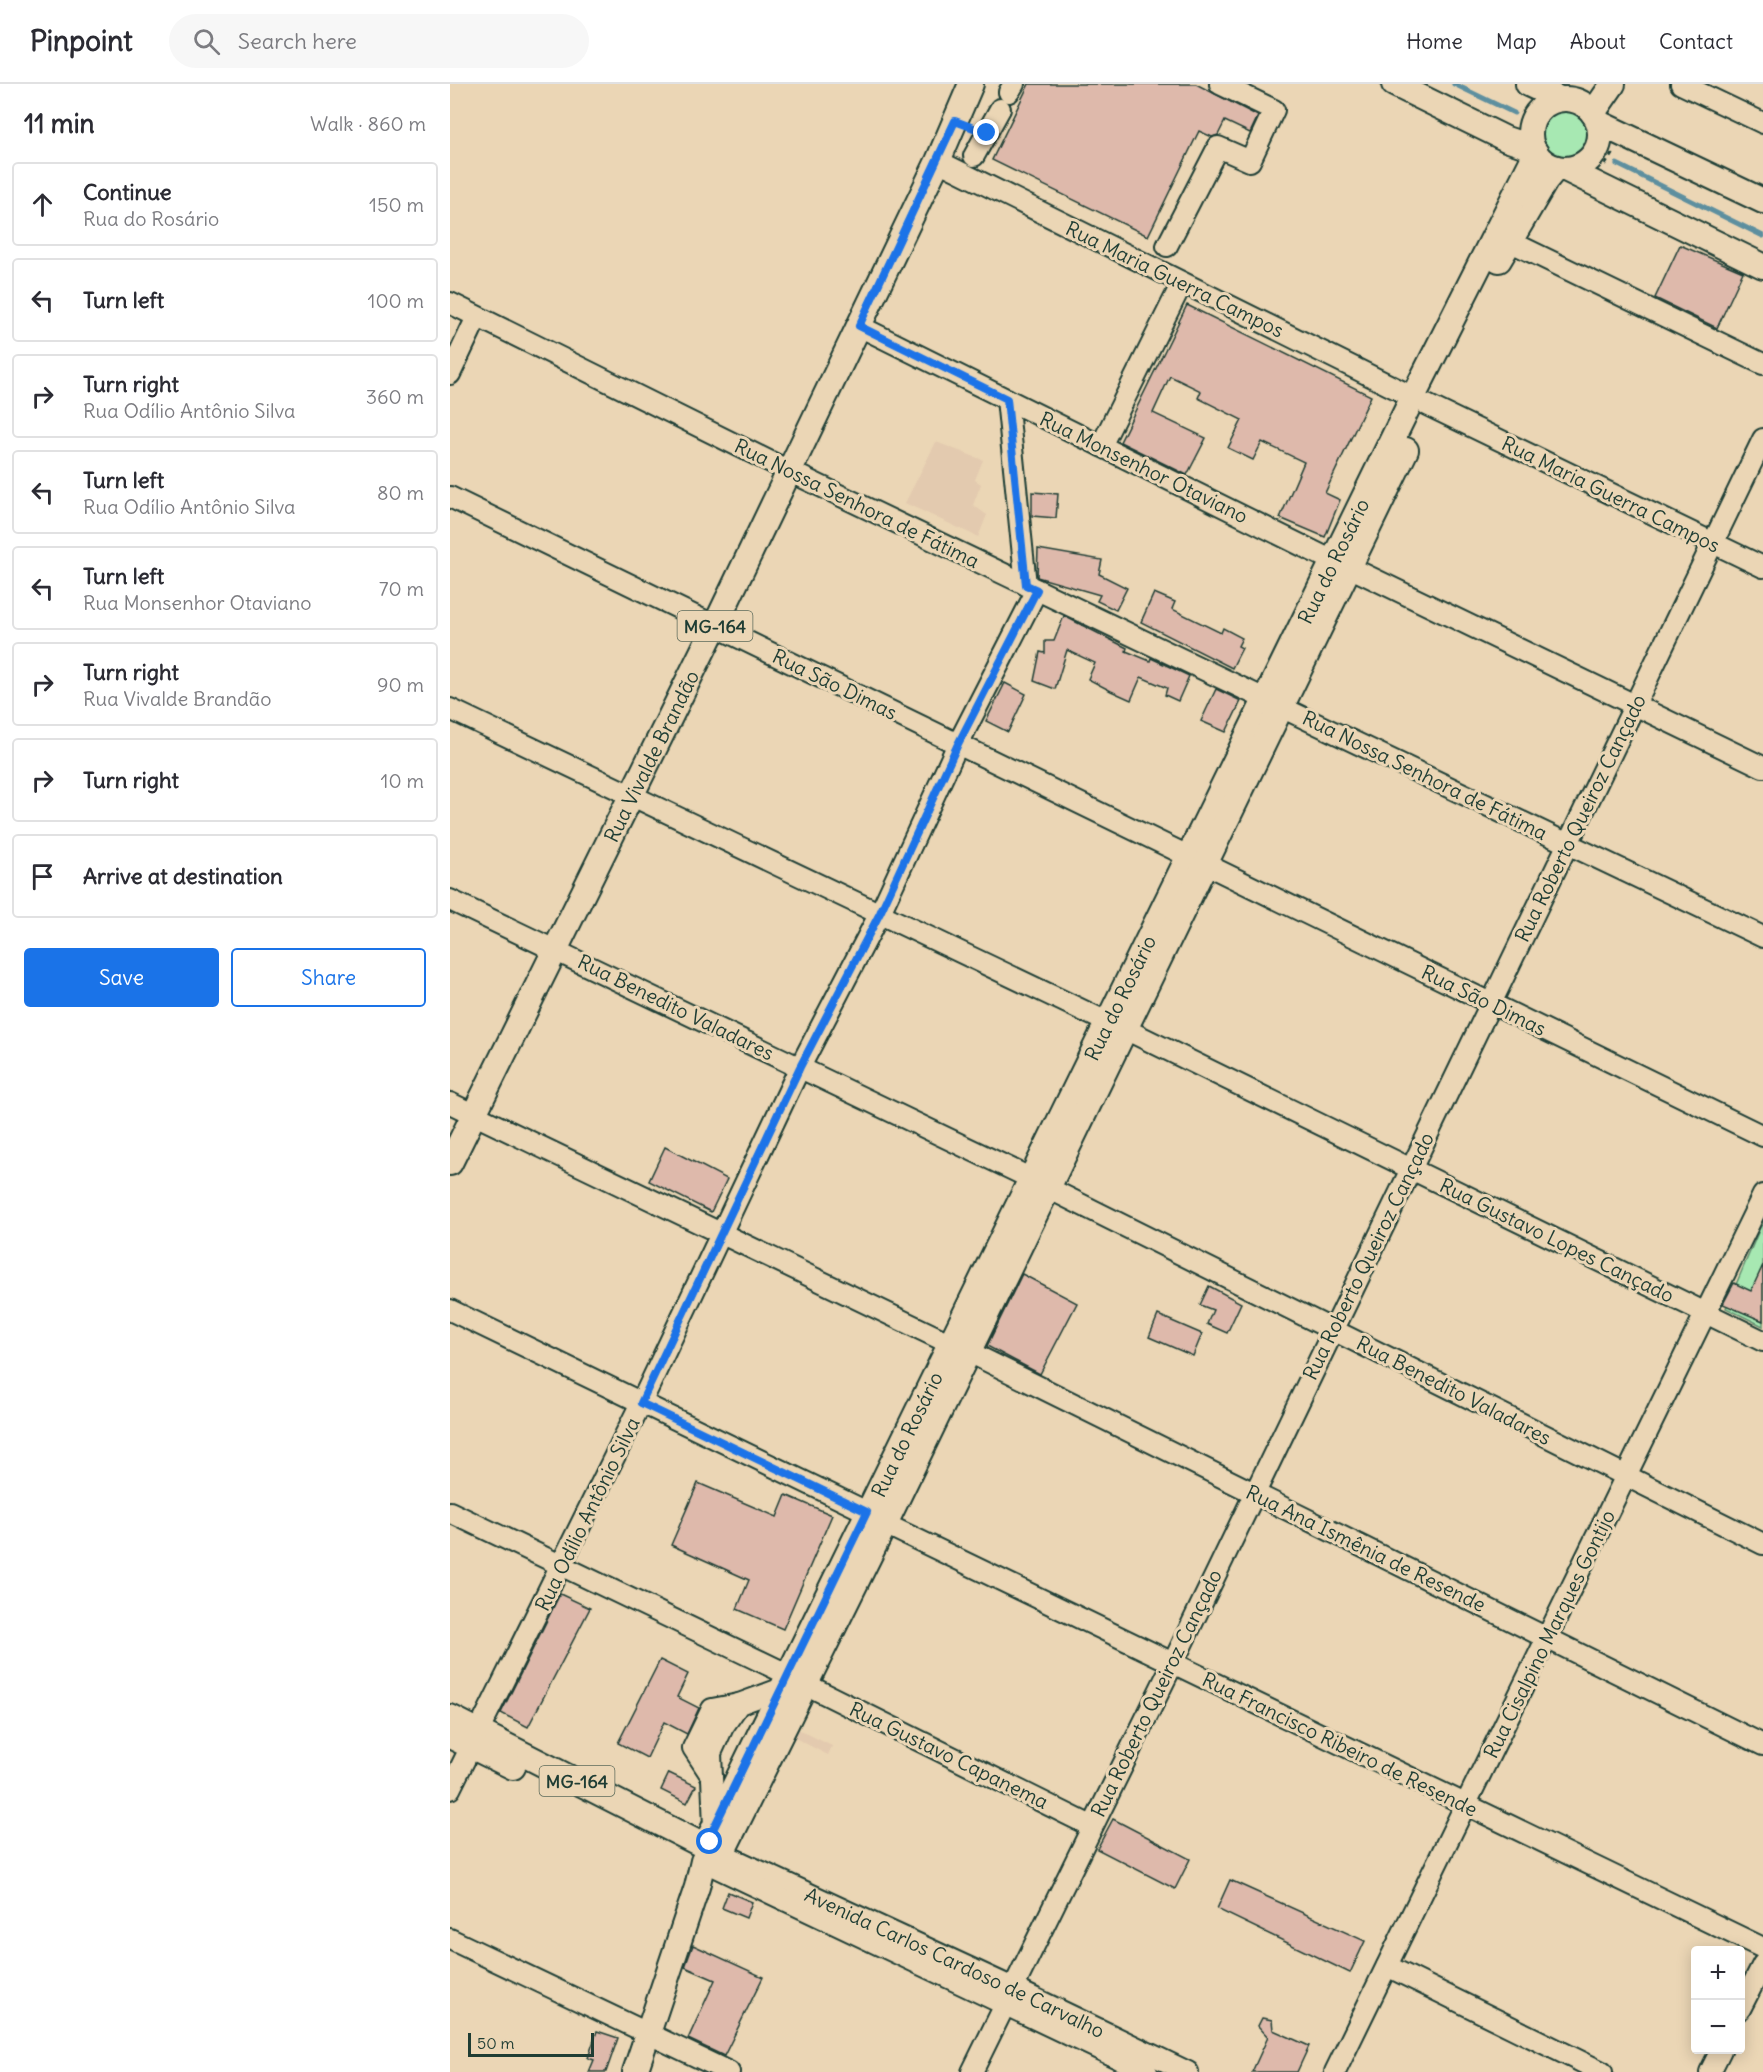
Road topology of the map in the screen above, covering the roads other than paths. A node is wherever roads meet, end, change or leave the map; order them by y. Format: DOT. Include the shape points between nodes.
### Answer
graph roads {
  1 [pos="971,84"];
  2 [pos="1220,84"];
  3 [pos="1394,84"];
  4 [pos="1613,84"];
  5 [pos="1681,84"];
  6 [pos="1553,90"];
  7 [pos="1008,95"];
  8 [pos="1596,118"];
  9 [pos="955,121"];
  10 [pos="1763,123"];
  11 [pos="987,133"];
  12 [pos="1534,151"];
  13 [pos="974,156"];
  14 [pos="938,161"];
  15 [pos="1561,168"];
  16 [pos="1763,201"];
  17 [pos="1509,241"];
  18 [pos="1167,246"];
  19 [pos="1763,266"];
  20 [pos="1182,283"];
  21 [pos="450,303"];
  22 [pos="477,317"];
  23 [pos="859,326"];
  24 [pos="1763,364"];
  25 [pos="450,374"];
  26 [pos="1007,399"];
  27 [pos="1420,401"];
  28 [pos="1763,440"];
  29 [pos="1101,446"];
  30 [pos="789,471"];
  31 [pos="450,497"];
  32 [pos="1712,543"];
  33 [pos="1341,564"];
  34 [pos="1763,567"];
  35 [pos="1031,587"];
  36 [pos="715,626"];
  37 [pos="1273,703"];
  38 [pos="1634,705"];
  39 [pos="450,709"];
  40 [pos="958,744"];
  41 [pos="1763,767"];
  42 [pos="631,796"];
  43 [pos="1567,843"];
  44 [pos="1197,860"];
  45 [pos="450,900"];
  46 [pos="880,913"];
  47 [pos="1763,937"];
  48 [pos="555,950"];
  49 [pos="1491,1003"];
  50 [pos="1116,1025"];
  51 [pos="800,1067"];
  52 [pos="450,1103"];
  53 [pos="474,1114"];
  54 [pos="1763,1136"];
  55 [pos="450,1163"];
  56 [pos="1411,1169"];
  57 [pos="1039,1183"];
  58 [pos="1763,1195"];
  59 [pos="721,1233"];
  60 [pos="450,1310"];
  61 [pos="1706,1313"];
  62 [pos="1333,1330"];
  63 [pos="1763,1341"];
  64 [pos="959,1348"];
  65 [pos="641,1403"];
  66 [pos="1626,1476"];
  67 [pos="1254,1493"];
  68 [pos="450,1512"];
  69 [pos="876,1518"];
  70 [pos="1763,1544"];
  71 [pos="562,1566"];
  72 [pos="1547,1638"];
  73 [pos="1173,1663"];
  74 [pos="791,1683"];
  75 [pos="450,1717"];
  76 [pos="467,1738"];
  77 [pos="1763,1745"];
  78 [pos="450,1789"];
  79 [pos="1466,1804"];
  80 [pos="1091,1826"];
  81 [pos="711,1852"];
  82 [pos="450,1939"];
  83 [pos="1763,1948"];
  84 [pos="1763,1964"];
  85 [pos="1387,1966"];
  86 [pos="1009,1995"];
  87 [pos="1745,2000"];
  88 [pos="649,2033"];
  89 [pos="1719,2054"];
  90 [pos="635,2072"];
  91 [pos="729,2072"];
  92 [pos="972,2072"];
  93 [pos="1147,2072"];
  94 [pos="1188,2072"];
  95 [pos="1335,2072"];
  96 [pos="1602,2072"];
  97 [pos="1710,2072"];
  1 -- 9 [label="main road, Rua Vivalde Brandão / MG-164"];
  2 -- 18 [label="street" via="1274,110 1250,160 1218,147"];
  3 -- 12 [label="main road"];
  4 -- 8 [label="main road"];
  5 -- 10 [label="street"];
  6 -- 8 [label="main road" via="1578,101"];
  6 -- 12 [label="main road" via="1534,117 1530,138"];
  7 -- 11 [label="street"];
  8 -- 15 [label="main road" via="1599,144 1594,154 1586,162"];
  8 -- 16 [label="main road"];
  9 -- 11 [label="street"];
  9 -- 14 [label="main road, Rua Vivalde Brandão / MG-164"];
  11 -- 13 [label="street"];
  12 -- 15 [label="main road" via="1540,159"];
  12 -- 27 [label="main road, Rua do Rosário"];
  14 -- 20 [label="street, Rua Maria Guerra Campos"];
  14 -- 23 [label="main road, Rua Vivalde Brandão / MG-164"];
  15 -- 17 [label="main road, Rua do Rosário"];
  15 -- 19 [label="main road"];
  17 -- 24 [label="street"];
  17 -- 27 [label="main road, Rua do Rosário"];
  20 -- 27 [label="street, Rua Maria Guerra Campos"];
  20 -- 29 [label="street"];
  21 -- 22 [label="street, Rua Nossa Senhora de Fátima"];
  22 -- 25 [label="street"];
  22 -- 30 [label="street, Rua Nossa Senhora de Fátima"];
  23 -- 26 [label="street, Rua Monsenhor Otaviano"];
  23 -- 30 [label="main road, Rua Vivalde Brandão / MG-164"];
  26 -- 29 [label="street, Rua Monsenhor Otaviano"];
  26 -- 35 [label="street"];
  27 -- 32 [label="street, Rua Maria Guerra Campos"];
  27 -- 33 [label="main road, Rua do Rosário"];
  28 -- 32 [label="street, Rua Roberto Queiroz Cançado"];
  29 -- 33 [label="street, Rua Monsenhor Otaviano"];
  30 -- 35 [label="street, Rua Nossa Senhora de Fátima"];
  30 -- 36 [label="main road, Rua Vivalde Brandão / MG-164"];
  31 -- 36 [label="street, Rua São Dimas"];
  32 -- 34 [label="street, Rua Maria Guerra Campos"];
  32 -- 38 [label="street, Rua Roberto Queiroz Cançado"];
  33 -- 37 [label="main road, Rua do Rosário"];
  33 -- 38 [label="street, Rua Monsenhor Otaviano"];
  35 -- 37 [label="street, Rua Nossa Senhora de Fátima"];
  35 -- 40 [label="street, Rua Odílio Antônio Silva"];
  36 -- 40 [label="street, Rua São Dimas"];
  36 -- 42 [label="main road, Rua Vivalde Brandão / MG-164"];
  37 -- 43 [label="street, Rua Nossa Senhora de Fátima"];
  37 -- 44 [label="main road, Rua do Rosário"];
  38 -- 41 [label="street, Rua Monsenhor Otaviano"];
  38 -- 43 [label="street, Rua Roberto Queiroz Cançado"];
  39 -- 42 [label="street, Rua Gustavo Lopes Cançado"];
  40 -- 44 [label="street, Rua São Dimas"];
  40 -- 46 [label="street, Rua Odílio Antônio Silva"];
  42 -- 46 [label="street, Rua Gustavo Lopes Cançado"];
  42 -- 48 [label="main road, Rua Vivalde Brandão / MG-164"];
  43 -- 47 [label="street, Rua Nossa Senhora de Fátima"];
  43 -- 49 [label="street, Rua Roberto Queiroz Cançado"];
  44 -- 49 [label="street, Rua São Dimas"];
  44 -- 50 [label="main road, Rua do Rosário"];
  45 -- 48 [label="street, Rua Benedito Valadares"];
  46 -- 50 [label="street, Rua Gustavo Lopes Cançado"];
  46 -- 51 [label="street, Rua Odílio Antônio Silva"];
  48 -- 51 [label="street, Rua Benedito Valadares"];
  48 -- 53 [label="main road, Rua Vivalde Brandão / MG-164"];
  49 -- 54 [label="street, Rua São Dimas"];
  49 -- 56 [label="street, Rua Roberto Queiroz Cançado"];
  50 -- 56 [label="street, Rua Gustavo Lopes Cançado"];
  50 -- 57 [label="main road, Rua do Rosário"];
  51 -- 57 [label="street, Rua Benedito Valadares"];
  51 -- 59 [label="street, Rua Odílio Antônio Silva"];
  52 -- 53 [label="street, Rua Ana Ismênia de Resende"];
  53 -- 55 [label="main road, Rua Vivalde Brandão / MG-164"];
  53 -- 59 [label="street, Rua Ana Ismênia de Resende"];
  56 -- 61 [label="street, Rua Gustavo Lopes Cançado"];
  56 -- 62 [label="street, Rua Roberto Queiroz Cançado"];
  57 -- 62 [label="street, Rua Benedito Valadares"];
  57 -- 64 [label="main road, Rua do Rosário"];
  58 -- 61 [label="street, Rua Cisalpino Marques Gontijo"];
  59 -- 64 [label="street, Rua Ana Ismênia de Resende"];
  59 -- 65 [label="street, Rua Odílio Antônio Silva"];
  60 -- 65 [label="street, Rua Francisco Ribeiro de Resende"];
  61 -- 63 [label="street, Rua Gustavo Lopes Cançado"];
  61 -- 66 [label="street, Rua Cisalpino Marques Gontijo"];
  62 -- 66 [label="street, Rua Benedito Valadares"];
  62 -- 67 [label="street, Rua Roberto Queiroz Cançado"];
  64 -- 67 [label="street, Rua Ana Ismênia de Resende"];
  64 -- 69 [label="main road, Rua do Rosário"];
  65 -- 69 [label="street, Rua Francisco Ribeiro de Resende"];
  65 -- 71 [label="street, Rua Odílio Antônio Silva"];
  66 -- 70 [label="street, Rua Benedito Valadares"];
  66 -- 72 [label="street, Rua Cisalpino Marques Gontijo"];
  67 -- 72 [label="street, Rua Ana Ismênia de Resende"];
  67 -- 73 [label="street, Rua Roberto Queiroz Cançado"];
  68 -- 71 [label="street, Rua Gustavo Capanema"];
  69 -- 73 [label="street, Rua Francisco Ribeiro de Resende"];
  69 -- 74 [label="main road, Rua do Rosário"];
  71 -- 74 [label="street, Rua Gustavo Capanema"];
  71 -- 76 [label="street, Rua Odílio Antônio Silva"];
  72 -- 77 [label="street, Rua Ana Ismênia de Resende"];
  72 -- 79 [label="street, Rua Cisalpino Marques Gontijo"];
  73 -- 79 [label="street, Rua Francisco Ribeiro de Resende"];
  73 -- 80 [label="street, Rua Roberto Queiroz Cançado"];
  74 -- 80 [label="street, Rua Gustavo Capanema"];
  74 -- 81 [label="main road, Rua do Rosário"];
  74 -- 81 [label="street" via="739,1704 723,1726 711,1753"];
  75 -- 76 [label="main road, Avenida Carlos Cardoso de Carvalho / MG-164"];
  76 -- 78 [label="street, Rua Odílio Antônio Silva"];
  76 -- 81 [label="main road, Avenida Carlos Cardoso de Carvalho / MG-164"];
  79 -- 83 [label="street, Rua Francisco Ribeiro de Resende"];
  79 -- 85 [label="street, Rua Cisalpino Marques Gontijo"];
  80 -- 86 [label="street, Rua Roberto Queiroz Cançado"];
  81 -- 86 [label="street, Avenida Carlos Cardoso de Carvalho"];
  81 -- 88 [label="main road, Rua do Rosário"];
  82 -- 88 [label="street"];
  84 -- 87 [label="street"];
  85 -- 95 [label="street, Rua Cisalpino Marques Gontijo"];
  85 -- 96 [label="street"];
  86 -- 92 [label="street, Rua Roberto Queiroz Cançado"];
  86 -- 93 [label="street, Avenida Carlos Cardoso de Carvalho"];
  86 -- 94 [label="street, Avenida Carlos Cardoso de Carvalho"];
  88 -- 90 [label="main road, Rua do Rosário"];
  88 -- 91 [label="street"];
  89 -- 97 [label="street"];
}
